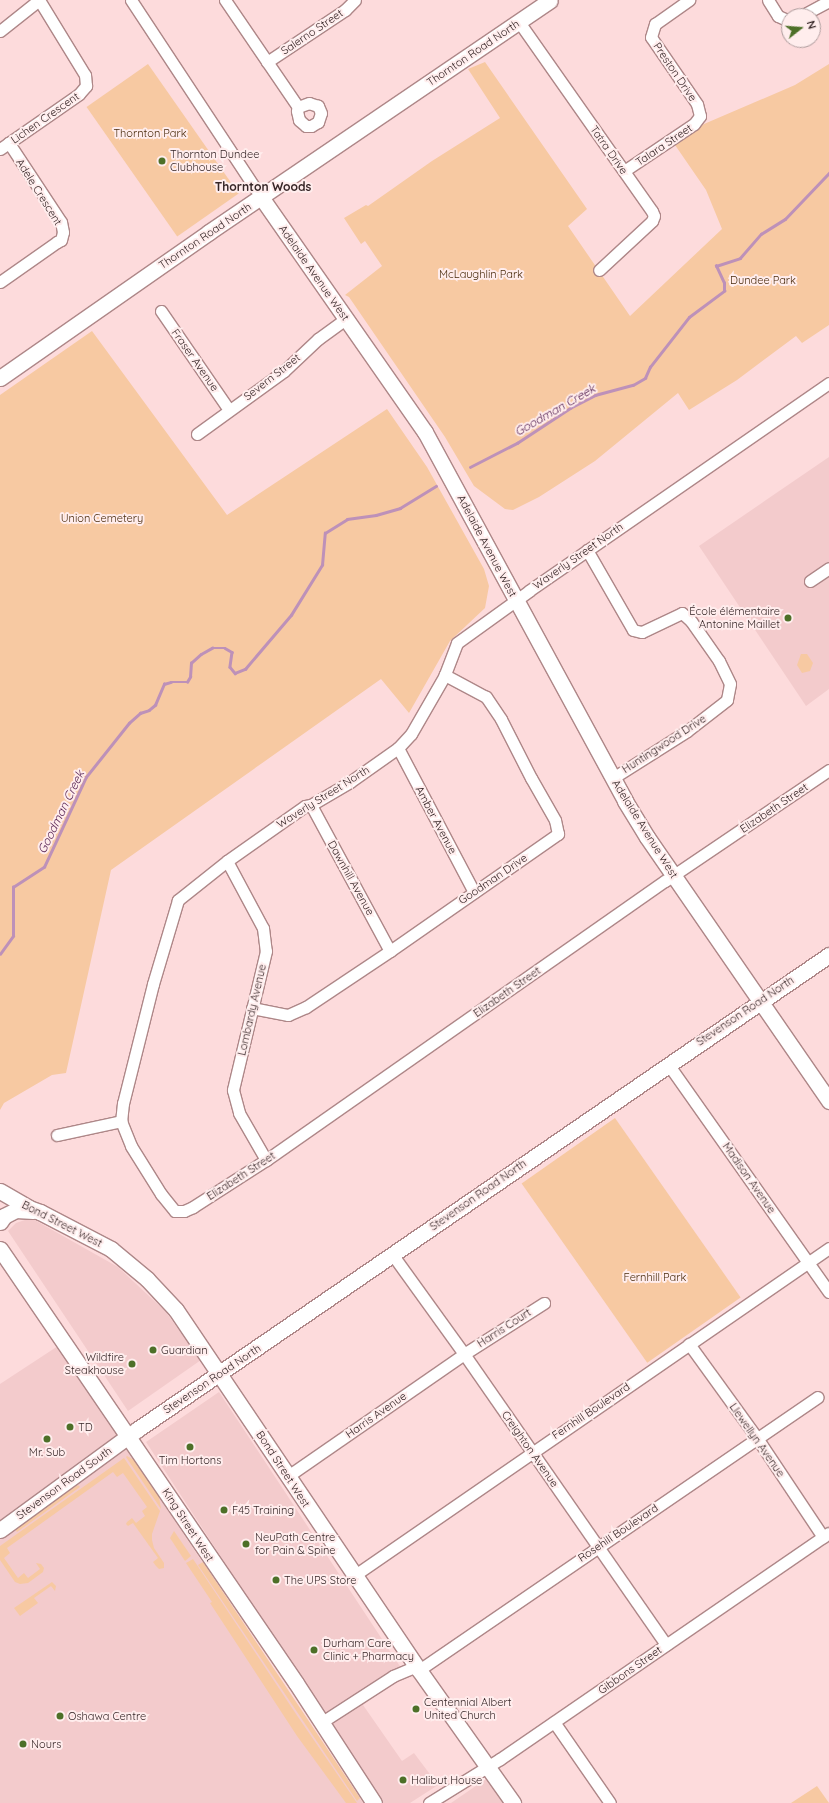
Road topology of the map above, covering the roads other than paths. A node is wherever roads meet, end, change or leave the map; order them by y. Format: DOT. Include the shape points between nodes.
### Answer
graph roads {
  1 [pos="39,0"];
  2 [pos="131,0"];
  3 [pos="225,0"];
  4 [pos="355,0"];
  5 [pos="550,0"];
  6 [pos="689,0"];
  7 [pos="768,0"];
  8 [pos="829,1"];
  9 [pos="816,8"];
  10 [pos="781,17"];
  11 [pos="519,22"];
  12 [pos="0,31"];
  13 [pos="267,62"];
  14 [pos="298,107"];
  15 [pos="700,116"];
  16 [pos="4,146"];
  17 [pos="624,171"];
  18 [pos="261,197"];
  19 [pos="599,270"];
  20 [pos="0,282"];
  21 [pos="161,311"];
  22 [pos="346,319"];
  23 [pos="0,378"];
  24 [pos="829,383"];
  25 [pos="229,410"];
  26 [pos="197,434"];
  27 [pos="587,550"];
  28 [pos="829,568"];
  29 [pos="810,581"];
  30 [pos="516,600"];
  31 [pos="445,675"];
  32 [pos="398,748"];
  33 [pos="829,770"];
  34 [pos="612,778"];
  35 [pos="311,805"];
  36 [pos="227,862"];
  37 [pos="673,876"];
  38 [pos="474,892"];
  39 [pos="390,951"];
  40 [pos="829,955"];
  41 [pos="759,1001"];
  42 [pos="252,1008"];
  43 [pos="668,1064"];
  44 [pos="829,1101"];
  45 [pos="121,1121"];
  46 [pos="57,1135"];
  47 [pos="266,1160"];
  48 [pos="0,1191"];
  49 [pos="184,1211"];
  50 [pos="40,1212"];
  51 [pos="0,1222"];
  52 [pos="829,1248"];
  53 [pos="0,1249"];
  54 [pos="392,1254"];
  55 [pos="808,1262"];
  56 [pos="829,1292"];
  57 [pos="544,1303"];
  58 [pos="690,1344"];
  59 [pos="464,1354"];
  60 [pos="220,1373"];
  61 [pos="817,1398"];
  62 [pos="128,1436"];
  63 [pos="757,1438"];
  64 [pos="532,1452"];
  65 [pos="288,1476"];
  66 [pos="0,1530"];
  67 [pos="826,1535"];
  68 [pos="597,1547"];
  69 [pos="355,1575"];
  70 [pos="666,1645"];
  71 [pos="418,1668"];
  72 [pos="322,1722"];
  73 [pos="554,1722"];
  74 [pos="488,1767"];
  75 [pos="374,1803"];
  76 [pos="429,1803"];
  77 [pos="513,1803"];
  78 [pos="610,1803"];
  1 -- 12 [label="street"];
  1 -- 16 [label="street, Lichen Crescent" via="85,75 86,86 79,94"];
  2 -- 18 [label="street, Adelaide Avenue West"];
  3 -- 13 [label="street"];
  4 -- 13 [label="street, Salerno Street" via="345,10"];
  5 -- 11 [label="main road, Thornton Road North"];
  6 -- 15 [label="street, Preston Drive" via="654,24 651,37 697,104"];
  7 -- 10 [label="street"];
  8 -- 9 [label="street"];
  11 -- 17 [label="street, Tatra Drive"];
  11 -- 18 [label="main road, Thornton Road North"];
  13 -- 14 [label="street"];
  15 -- 17 [label="street, Talara Street" via="694,124"];
  16 -- 20 [label="street, Adele Crescent" via="61,222 63,232 61,240"];
  17 -- 19 [label="street, Tatra Drive" via="652,211 653,219"];
  18 -- 22 [label="main road, Adelaide Avenue West"];
  18 -- 23 [label="main road, Thornton Road North"];
  21 -- 25 [label="street, Fraser Avenue"];
  22 -- 25 [label="street, Severn Street" via="318,339 284,371"];
  22 -- 30 [label="main road, Adelaide Avenue West" via="425,432"];
  24 -- 27 [label="street, Waverly Street North"];
  25 -- 26 [label="street, Severn Street"];
  27 -- 30 [label="street, Waverly Street North"];
  27 -- 34 [label="street, Huntingwood Drive" via="633,630 642,632 682,613 691,621 719,661 730,684 727,700 687,731"];
  28 -- 29 [label="street"];
  30 -- 31 [label="street, Waverly Street North" via="458,643"];
  30 -- 34 [label="main road, Adelaide Avenue West"];
  31 -- 32 [label="street, Waverly Street North" via="411,734"];
  31 -- 38 [label="street, Goodman Drive" via="486,697 555,820 558,834"];
  32 -- 35 [label="street, Waverly Street North" via="350,782"];
  32 -- 38 [label="street, Amber Avenue"];
  33 -- 37 [label="street, Elizabeth Street"];
  34 -- 37 [label="main road, Adelaide Avenue West"];
  35 -- 36 [label="street, Waverly Street North" via="305,806"];
  35 -- 39 [label="street, Dawnhill Avenue"];
  36 -- 42 [label="street, Lombardy Avenue" via="263,928 266,951"];
  36 -- 45 [label="street, Waverly Street North" via="178,900 153,984 123,1103"];
  37 -- 41 [label="main road, Adelaide Avenue West"];
  37 -- 47 [label="street, Elizabeth Street"];
  38 -- 39 [label="street, Goodman Drive"];
  39 -- 42 [label="street, Goodman Drive" via="288,1015"];
  40 -- 41 [label="main road, Stevenson Road North"];
  41 -- 43 [label="main road, Stevenson Road North"];
  41 -- 44 [label="main road, Adelaide Avenue West"];
  42 -- 47 [label="street, Lombardy Avenue" via="233,1090 239,1113"];
  43 -- 54 [label="main road, Stevenson Road North"];
  43 -- 55 [label="street, Madison Avenue"];
  45 -- 46 [label="street"];
  45 -- 49 [label="street, Waverly Street North" via="131,1146 161,1194 175,1211"];
  47 -- 49 [label="street, Elizabeth Street"];
  48 -- 50 [label="main road, Bond Street West"];
  50 -- 51 [label="main road" via="16,1210 4,1216"];
  50 -- 60 [label="main road, Bond Street West" via="111,1249 147,1278 176,1310"];
  52 -- 55 [label="street, Fernhill Boulevard"];
  53 -- 62 [label="main road, King Street West"];
  54 -- 59 [label="street, Creighton Avenue"];
  54 -- 60 [label="main road, Stevenson Road North"];
  55 -- 56 [label="street, Madison Avenue"];
  55 -- 58 [label="street, Fernhill Boulevard"];
  57 -- 59 [label="street, Harris Court"];
  58 -- 63 [label="street, Llewellyn Avenue"];
  58 -- 64 [label="street, Fernhill Boulevard"];
  59 -- 64 [label="street, Creighton Avenue"];
  59 -- 65 [label="street, Harris Avenue"];
  60 -- 62 [label="main road, Stevenson Road North"];
  60 -- 65 [label="main road, Bond Street West"];
  61 -- 63 [label="street, Rosehill Boulevard"];
  62 -- 66 [label="main road, Stevenson Road South"];
  62 -- 72 [label="main road, King Street West"];
  63 -- 67 [label="street, Llewellyn Avenue"];
  63 -- 68 [label="street, Rosehill Boulevard"];
  64 -- 68 [label="street, Creighton Avenue"];
  64 -- 69 [label="street, Fernhill Boulevard"];
  65 -- 69 [label="main road, Bond Street West"];
  67 -- 70 [label="street, Gibbons Street"];
  68 -- 70 [label="street, Creighton Avenue"];
  68 -- 71 [label="street, Rosehill Boulevard"];
  69 -- 71 [label="main road, Bond Street West"];
  70 -- 73 [label="street, Gibbons Street"];
  71 -- 72 [label="street, Rosehill Boulevard" via="393,1676"];
  71 -- 74 [label="main road, Bond Street West"];
  72 -- 75 [label="main road, King Street West"];
  73 -- 74 [label="street, Gibbons Street"];
  73 -- 78 [label="street"];
  74 -- 76 [label="street, Gibbons Street"];
  74 -- 77 [label="main road, Bond Street West"];
}
